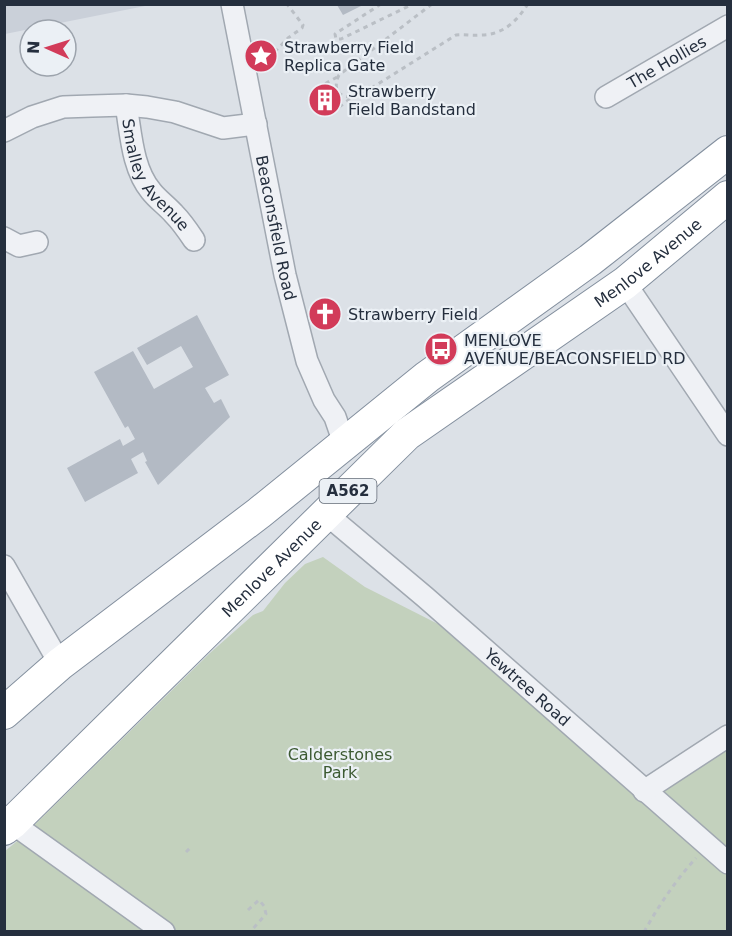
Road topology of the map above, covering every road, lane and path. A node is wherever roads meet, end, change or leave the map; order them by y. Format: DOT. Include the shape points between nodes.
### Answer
graph roads {
  1 [pos="232,4"];
  2 [pos="287,4"];
  3 [pos="381,4"];
  4 [pos="413,4"];
  5 [pos="432,4"];
  6 [pos="528,4"];
  7 [pos="728,26"];
  8 [pos="244,66"];
  9 [pos="337,78"];
  10 [pos="606,97"];
  11 [pos="351,98"];
  12 [pos="126,105"];
  13 [pos="256,124"];
  14 [pos="4,131"];
  15 [pos="728,152"];
  16 [pos="728,197"];
  17 [pos="4,238"];
  18 [pos="194,240"];
  19 [pos="37,242"];
  20 [pos="626,282"];
  21 [pos="407,434"];
  22 [pos="728,435"];
  23 [pos="344,443"];
  24 [pos="259,513"];
  25 [pos="325,513"];
  26 [pos="4,566"];
  27 [pos="60,664"];
  28 [pos="4,713"];
  29 [pos="728,736"];
  30 [pos="644,791"];
  31 [pos="8,826"];
  32 [pos="192,846"];
  33 [pos="707,846"];
  34 [pos="186,852"];
  35 [pos="728,863"];
  36 [pos="249,910"];
  37 [pos="164,932"];
  38 [pos="250,932"];
  39 [pos="644,932"];
  1 -- 8 [label="street, Beaconsfield Road"];
  2 -- 8 [label="path" via="302,28 265,63"];
  3 -- 4 [label="path" via="335,34 336,39"];
  5 -- 9 [label="path"];
  6 -- 11 [label="path" via="504,30 495,34 456,35"];
  7 -- 10 [label="street, The Hollies"];
  8 -- 13 [label="street, Beaconsfield Road"];
  9 -- 11 [label="path" via="339,92"];
  9 -- 11 [label="path" via="314,93 314,108 328,113"];
  12 -- 13 [label="street, Smalley Avenue" via="175,112 223,128"];
  12 -- 14 [label="street, Smalley Avenue" via="63,107"];
  12 -- 18 [label="street, Smalley Avenue" via="145,182"];
  13 -- 23 [label="street, Beaconsfield Road" via="285,275 307,361"];
  15 -- 23 [label="highway, A562" via="591,260 426,377"];
  16 -- 20 [label="highway, Menlove Avenue / A562"];
  17 -- 19 [label="street" via="19,246"];
  20 -- 21 [label="highway, Menlove Avenue / A562"];
  20 -- 22 [label="street"];
  21 -- 23 [label="highway" via="390,443 364,448"];
  21 -- 25 [label="highway, Menlove Avenue / A562"];
  23 -- 24 [label="highway, A562"];
  23 -- 25 [label="highway" via="326,468 321,489"];
  24 -- 25 [label="highway" via="305,506"];
  24 -- 27 [label="highway, A562"];
  25 -- 30 [label="street, Yewtree Road"];
  25 -- 31 [label="highway, Menlove Avenue / A562"];
  26 -- 27 [label="street"];
  27 -- 28 [label="highway, A562"];
  29 -- 30 [label="street"];
  30 -- 33 [label="street, Yewtree Road"];
  31 -- 37 [label="street"];
  32 -- 34 [label="path"];
  33 -- 35 [label="street, Yewtree Road"];
  33 -- 39 [label="path" via="659,905"];
  36 -- 38 [label="path" via="259,900 266,914"];
}
